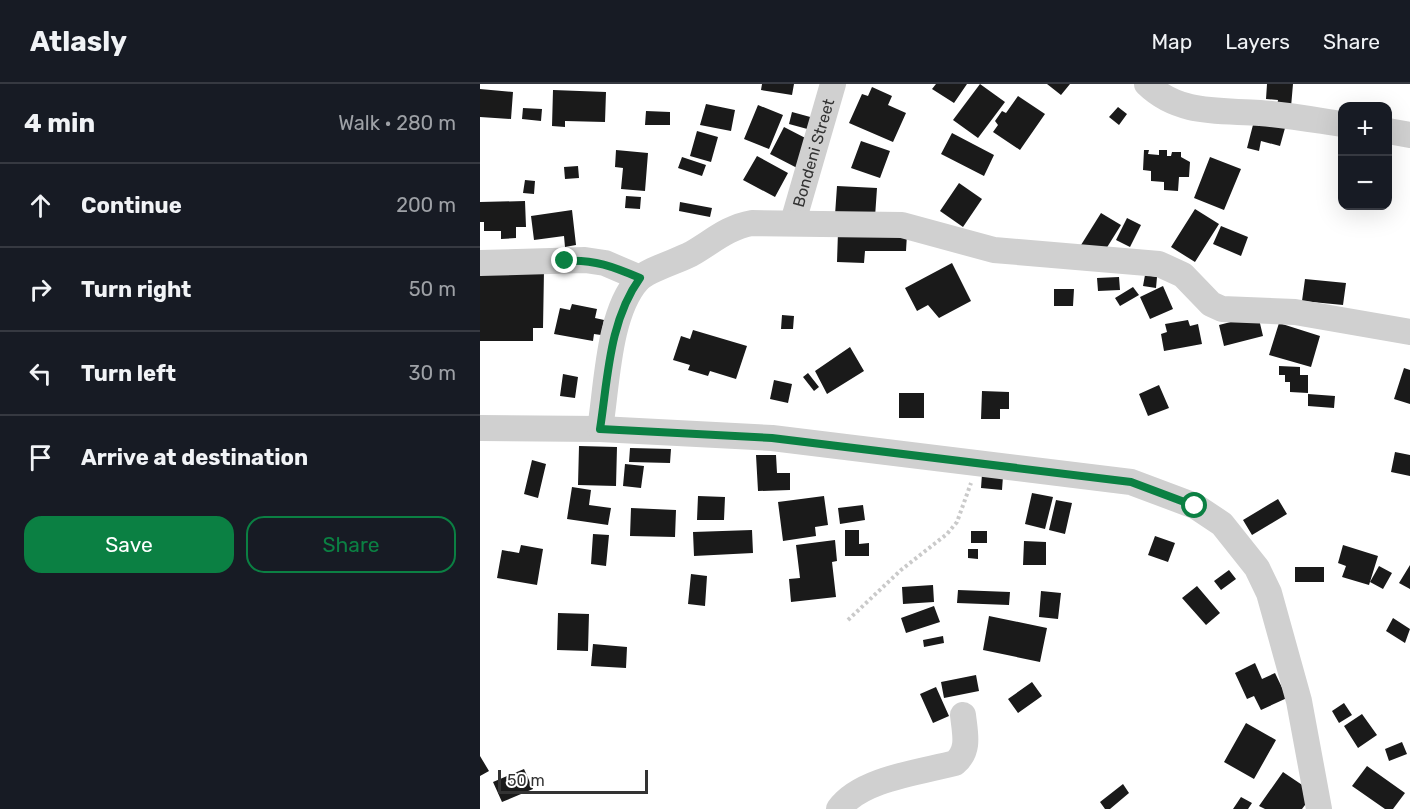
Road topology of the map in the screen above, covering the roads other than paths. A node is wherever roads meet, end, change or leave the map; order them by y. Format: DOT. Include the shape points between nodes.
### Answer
graph roads {
  1 [pos="833,84"];
  2 [pos="1147,84"];
  3 [pos="1338,123"];
  4 [pos="1392,132"];
  5 [pos="1410,135"];
  6 [pos="793,222"];
  7 [pos="480,262"];
  8 [pos="640,278"];
  9 [pos="1410,332"];
  10 [pos="480,428"];
  11 [pos="600,429"];
  12 [pos="963,715"];
  13 [pos="839,809"];
  14 [pos="1319,809"];
  1 -- 6 [label="street, Bondeni Street"];
  2 -- 3 [label="street" via="1164,97 1190,108"];
  4 -- 5 [label="street"];
  6 -- 8 [label="street" via="731,228 693,253"];
  6 -- 9 [label="street" via="902,225 994,250 1159,264 1183,275 1211,304 1222,309 1295,312"];
  7 -- 8 [label="street" via="585,260 605,263"];
  8 -- 11 [label="street" via="626,297 617,322"];
  10 -- 11 [label="street"];
  11 -- 14 [label="street" via="772,438 1131,482 1195,506 1222,524 1257,567 1269,593 1299,701"];
  12 -- 13 [label="street" via="966,746 964,756 955,763 874,784 853,795"];
}
